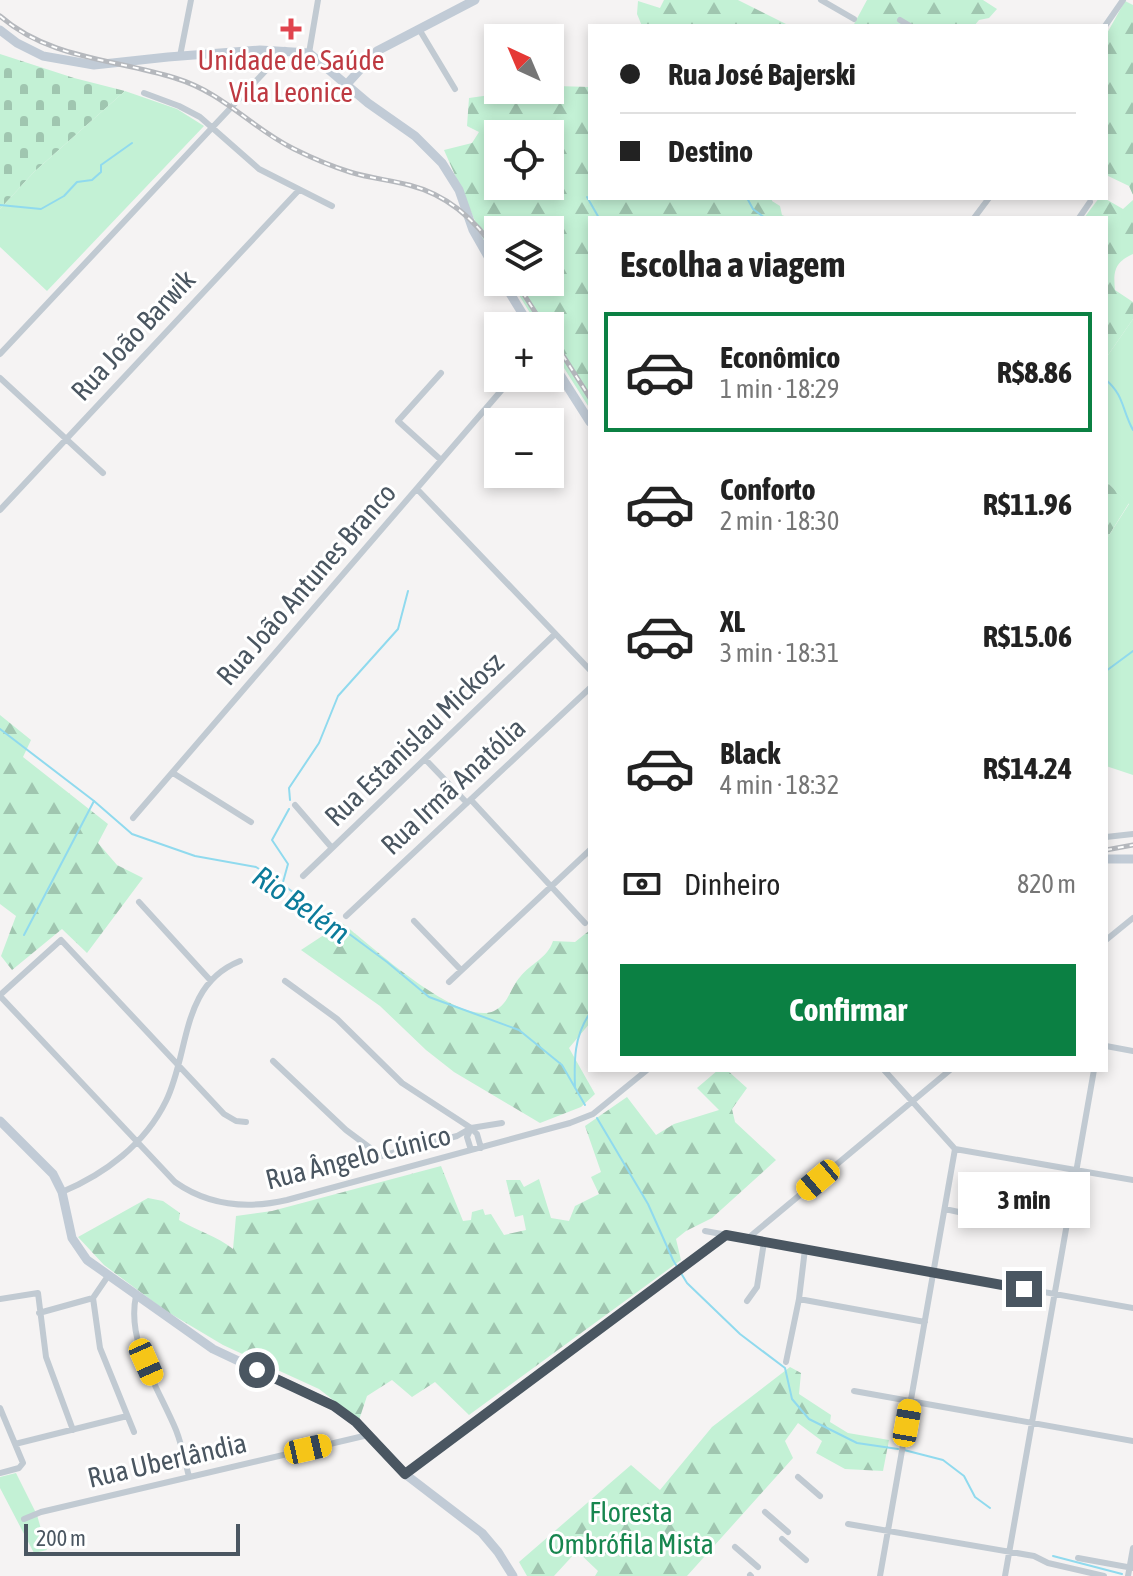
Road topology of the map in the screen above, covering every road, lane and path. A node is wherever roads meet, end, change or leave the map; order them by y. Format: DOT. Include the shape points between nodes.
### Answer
graph roads {
  1 [pos="191,0"];
  2 [pos="318,0"];
  3 [pos="475,0"];
  4 [pos="821,0"];
  5 [pos="1120,1"];
  6 [pos="854,19"];
  7 [pos="900,20"];
  8 [pos="907,24"];
  9 [pos="1106,24"];
  10 [pos="419,29"];
  11 [pos="0,30"];
  12 [pos="285,50"];
  13 [pos="309,53"];
  14 [pos="180,56"];
  15 [pos="347,84"];
  16 [pos="455,89"];
  17 [pos="144,93"];
  18 [pos="213,127"];
  19 [pos="299,190"];
  20 [pos="1090,202"];
  21 [pos="332,206"];
  22 [pos="1080,216"];
  23 [pos="484,249"];
  24 [pos="0,354"];
  25 [pos="441,373"];
  26 [pos="0,378"];
  27 [pos="564,381"];
  28 [pos="500,392"];
  29 [pos="588,419"];
  30 [pos="66,439"];
  31 [pos="441,460"];
  32 [pos="103,473"];
  33 [pos="417,489"];
  34 [pos="0,510"];
  35 [pos="555,634"];
  36 [pos="588,668"];
  37 [pos="588,690"];
  38 [pos="425,759"];
  39 [pos="173,773"];
  40 [pos="469,801"];
  41 [pos="295,805"];
  42 [pos="133,818"];
  43 [pos="251,822"];
  44 [pos="1133,834"];
  45 [pos="1108,837"];
  46 [pos="332,848"];
  47 [pos="588,852"];
  48 [pos="1108,859"];
  49 [pos="1133,859"];
  50 [pos="303,876"];
  51 [pos="551,886"];
  52 [pos="139,902"];
  53 [pos="346,916"];
  54 [pos="1132,919"];
  55 [pos="414,921"];
  56 [pos="585,923"];
  57 [pos="1108,938"];
  58 [pos="240,961"];
  59 [pos="461,970"];
  60 [pos="211,981"];
  61 [pos="285,981"];
  62 [pos="449,982"];
  63 [pos="0,995"];
  64 [pos="1108,1046"];
  65 [pos="1133,1051"];
  66 [pos="273,1061"];
  67 [pos="178,1065"];
  68 [pos="645,1072"];
  69 [pos="886,1072"];
  70 [pos="948,1072"];
  71 [pos="1094,1072"];
  72 [pos="913,1100"];
  73 [pos="0,1121"];
  74 [pos="246,1122"];
  75 [pos="502,1123"];
  76 [pos="471,1128"];
  77 [pos="137,1142"];
  78 [pos="481,1148"];
  79 [pos="955,1149"];
  80 [pos="471,1150"];
  81 [pos="1076,1170"];
  82 [pos="1133,1180"];
  83 [pos="62,1192"];
  84 [pos="945,1209"];
  85 [pos="1018,1225"];
  86 [pos="705,1231"];
  87 [pos="726,1235"];
  88 [pos="747,1239"];
  89 [pos="764,1242"];
  90 [pos="805,1249"];
  91 [pos="933,1272"];
  92 [pos="108,1276"];
  93 [pos="1054,1294"];
  94 [pos="95,1295"];
  95 [pos="136,1296"];
  96 [pos="0,1299"];
  97 [pos="799,1299"];
  98 [pos="747,1301"];
  99 [pos="1133,1308"];
  100 [pos="39,1313"];
  101 [pos="925,1322"];
  102 [pos="786,1362"];
  103 [pos="854,1391"];
  104 [pos="911,1401"];
  105 [pos="0,1408"];
  106 [pos="127,1416"];
  107 [pos="1032,1423"];
  108 [pos="73,1430"];
  109 [pos="134,1432"];
  110 [pos="368,1435"];
  111 [pos="1133,1441"];
  112 [pos="15,1444"];
  113 [pos="0,1473"];
  114 [pos="405,1474"];
  115 [pos="189,1477"];
  116 [pos="798,1477"];
  117 [pos="820,1496"];
  118 [pos="765,1512"];
  119 [pos="24,1519"];
  120 [pos="848,1524"];
  121 [pos="888,1531"];
  122 [pos="788,1532"];
  123 [pos="782,1539"];
  124 [pos="735,1547"];
  125 [pos="1133,1548"];
  126 [pos="1009,1552"];
  127 [pos="1078,1558"];
  128 [pos="806,1560"];
  129 [pos="758,1567"];
  130 [pos="1130,1571"];
  131 [pos="513,1576"];
  132 [pos="880,1576"];
  133 [pos="1005,1576"];
  134 [pos="1104,1576"];
  1 -- 14 [label="street"];
  2 -- 13 [label="street"];
  3 -- 10 [label="main road"];
  4 -- 6 [label="street"];
  5 -- 9 [label="street"];
  7 -- 8 [label="street"];
  10 -- 15 [label="main road" via="377,51"];
  10 -- 16 [label="street"];
  11 -- 14 [label="main road" via="30,50 80,64"];
  12 -- 13 [label="main road"];
  12 -- 14 [label="main road"];
  12 -- 18 [label="street"];
  13 -- 15 [label="main road"];
  15 -- 23 [label="main road" via="442,163"];
  17 -- 18 [label="street" via="190,111"];
  18 -- 19 [label="street" via="259,169"];
  18 -- 24 [label="street"];
  19 -- 21 [label="street"];
  19 -- 30 [label="street, Rua João Barwik"];
  20 -- 22 [label="street"];
  25 -- 31 [label="street" via="398,421"];
  26 -- 30 [label="street"];
  27 -- 29 [label="main road"];
  28 -- 31 [label="street, Rua João Antunes Branco"];
  30 -- 32 [label="street"];
  30 -- 34 [label="street, Rua João Barwik"];
  31 -- 33 [label="street, Rua João Antunes Branco"];
  33 -- 35 [label="street"];
  33 -- 39 [label="street, Rua João Antunes Branco"];
  35 -- 36 [label="street"];
  35 -- 38 [label="street, Rua Estanislau Mickosz"];
  37 -- 40 [label="street, Rua Irmã Anatólia"];
  38 -- 40 [label="street"];
  38 -- 46 [label="street, Rua Estanislau Mickosz"];
  39 -- 42 [label="street, Rua João Antunes Branco"];
  39 -- 43 [label="street"];
  40 -- 51 [label="street"];
  40 -- 53 [label="street, Rua Irmã Anatólia"];
  41 -- 46 [label="street"];
  44 -- 45 [label="street"];
  46 -- 50 [label="street, Rua Estanislau Mickosz"];
  47 -- 51 [label="street"];
  48 -- 49 [label="main road"];
  51 -- 56 [label="street"];
  51 -- 59 [label="street"];
  52 -- 60 [label="street"];
  54 -- 57 [label="street"];
  55 -- 59 [label="street"];
  58 -- 60 [label="street"];
  59 -- 62 [label="street"];
  60 -- 67 [label="street" via="192,1009"];
  61 -- 76 [label="street" via="349,1030 402,1083"];
  63 -- 67 [label="street" via="61,940"];
  63 -- 77 [label="street, Rua Ângelo Cúnico"];
  64 -- 65 [label="street"];
  66 -- 76 [label="street" via="381,1156"];
  67 -- 74 [label="street" via="224,1114"];
  67 -- 77 [label="street" via="163,1108"];
  68 -- 78 [label="street, Rua Ângelo Cúnico" via="583,1119"];
  69 -- 72 [label="street"];
  70 -- 72 [label="street"];
  71 -- 81 [label="street"];
  72 -- 79 [label="street"];
  72 -- 88 [label="street"];
  73 -- 83 [label="main road" via="45,1164"];
  75 -- 76 [label="street"];
  76 -- 78 [label="street"];
  76 -- 80 [label="street"];
  77 -- 80 [label="street, Rua Ângelo Cúnico" via="187,1191 216,1202 255,1205"];
  77 -- 83 [label="street" via="104,1171"];
  78 -- 80 [label="street, Rua Ângelo Cúnico"];
  79 -- 81 [label="street"];
  79 -- 84 [label="street"];
  81 -- 82 [label="street"];
  81 -- 93 [label="street"];
  83 -- 92 [label="main road" via="75,1246"];
  84 -- 85 [label="street"];
  84 -- 91 [label="street"];
  86 -- 87 [label="street"];
  87 -- 88 [label="street"];
  87 -- 114 [label="street"];
  88 -- 89 [label="street"];
  89 -- 90 [label="street"];
  89 -- 98 [label="street" via="757,1287"];
  90 -- 91 [label="street"];
  90 -- 97 [label="street"];
  91 -- 93 [label="street"];
  91 -- 101 [label="street"];
  92 -- 94 [label="street"];
  92 -- 95 [label="main road"];
  93 -- 99 [label="street"];
  93 -- 107 [label="street"];
  94 -- 100 [label="street"];
  94 -- 106 [label="street" via="100,1348"];
  95 -- 110 [label="main road" via="213,1349 324,1399"];
  95 -- 115 [label="street" via="138,1343 177,1431"];
  96 -- 100 [label="street" via="38,1293"];
  97 -- 101 [label="street"];
  97 -- 102 [label="street"];
  100 -- 108 [label="street" via="46,1357"];
  101 -- 104 [label="street"];
  103 -- 104 [label="street"];
  104 -- 107 [label="street"];
  104 -- 121 [label="street"];
  105 -- 112 [label="street"];
  106 -- 108 [label="street"];
  106 -- 109 [label="street"];
  107 -- 111 [label="street"];
  107 -- 126 [label="street"];
  108 -- 112 [label="street"];
  110 -- 114 [label="main road"];
  110 -- 115 [label="street, Rua Uberlândia"];
  112 -- 113 [label="street" via="22,1465"];
  114 -- 131 [label="main road" via="482,1533"];
  115 -- 119 [label="street, Rua Uberlândia"];
  116 -- 117 [label="street"];
  118 -- 122 [label="street"];
  120 -- 121 [label="street"];
  121 -- 126 [label="street"];
  121 -- 132 [label="street"];
  123 -- 128 [label="street"];
  124 -- 129 [label="street"];
  125 -- 130 [label="street"];
  126 -- 133 [label="street"];
  126 -- 134 [label="street"];
  127 -- 130 [label="street"];
}
